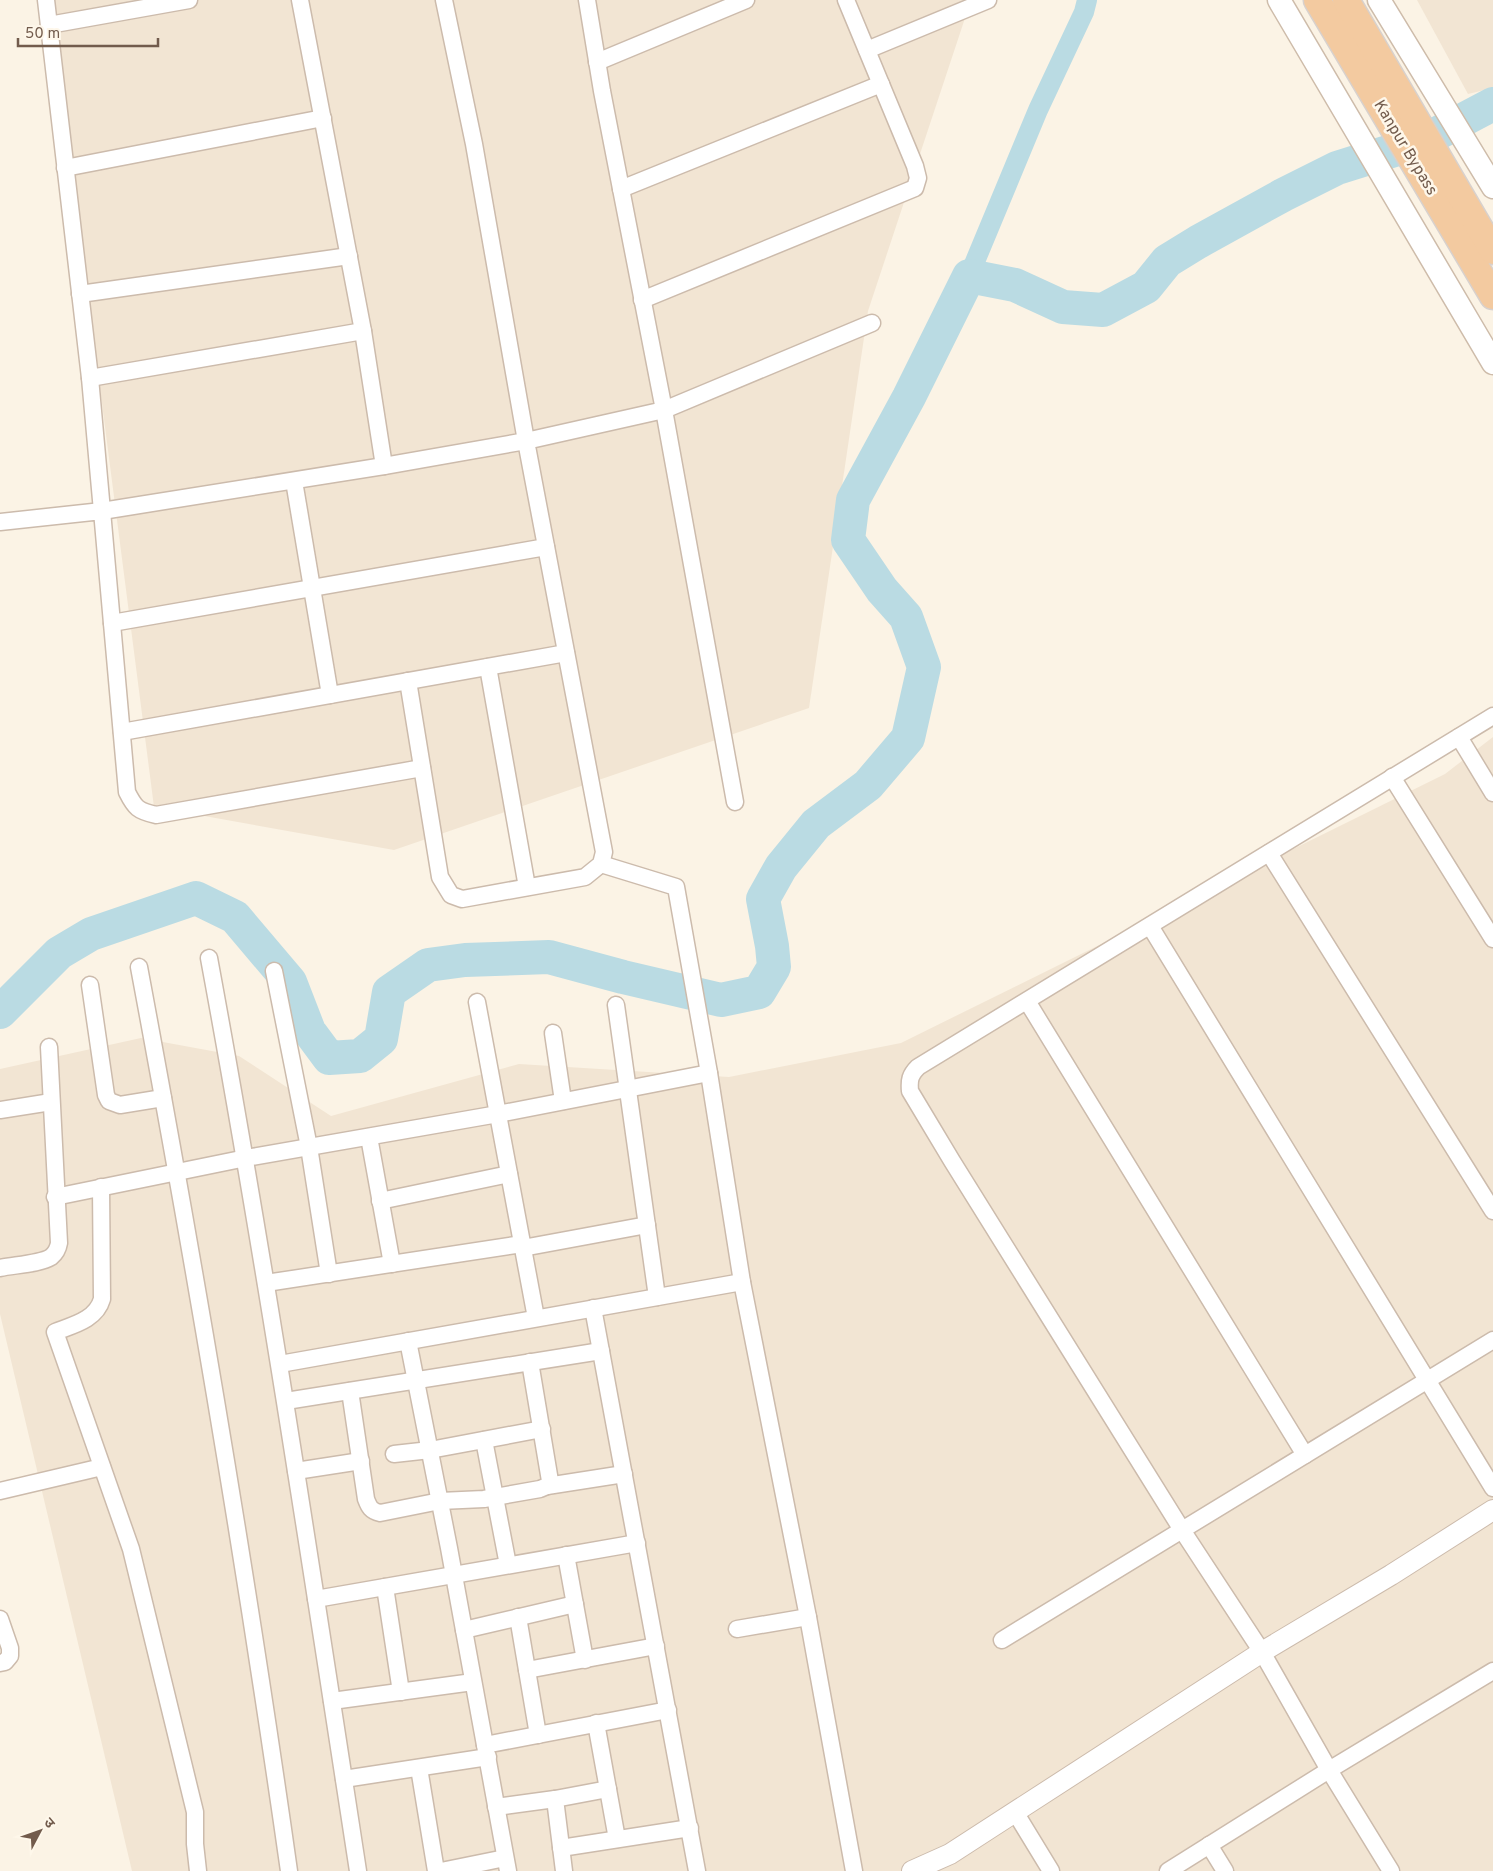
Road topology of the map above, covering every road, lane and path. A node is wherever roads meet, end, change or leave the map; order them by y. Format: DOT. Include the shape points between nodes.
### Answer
graph roads {
  1 [pos="46,0"];
  2 [pos="190,0"];
  3 [pos="300,0"];
  4 [pos="444,0"];
  5 [pos="587,0"];
  6 [pos="746,0"];
  7 [pos="846,0"];
  8 [pos="988,0"];
  9 [pos="1279,0"];
  10 [pos="1317,0"];
  11 [pos="1346,0"];
  12 [pos="1379,0"];
  13 [pos="48,25"];
  14 [pos="867,50"];
  15 [pos="597,62"];
  16 [pos="881,84"];
  17 [pos="323,118"];
  18 [pos="65,168"];
  19 [pos="1493,187"];
  20 [pos="621,189"];
  21 [pos="1493,251"];
  22 [pos="349,256"];
  23 [pos="80,294"];
  24 [pos="1493,296"];
  25 [pos="642,300"];
  26 [pos="872,323"];
  27 [pos="364,332"];
  28 [pos="1493,363"];
  29 [pos="90,378"];
  30 [pos="664,410"];
  31 [pos="526,441"];
  32 [pos="384,466"];
  33 [pos="294,480"];
  34 [pos="102,511"];
  35 [pos="0,522"];
  36 [pos="546,547"];
  37 [pos="312,588"];
  38 [pos="112,624"];
  39 [pos="566,653"];
  40 [pos="488,667"];
  41 [pos="408,681"];
  42 [pos="330,695"];
  43 [pos="1493,716"];
  44 [pos="122,732"];
  45 [pos="1459,736"];
  46 [pos="422,768"];
  47 [pos="1392,777"];
  48 [pos="1493,794"];
  49 [pos="735,802"];
  50 [pos="1269,853"];
  51 [pos="601,864"];
  52 [pos="527,888"];
  53 [pos="1150,926"];
  54 [pos="1493,938"];
  55 [pos="209,958"];
  56 [pos="139,967"];
  57 [pos="274,971"];
  58 [pos="90,985"];
  59 [pos="1026,1001"];
  60 [pos="476,1002"];
  61 [pos="616,1005"];
  62 [pos="553,1033"];
  63 [pos="49,1047"];
  64 [pos="709,1073"];
  65 [pos="628,1088"];
  66 [pos="163,1098"];
  67 [pos="563,1101"];
  68 [pos="51,1102"];
  69 [pos="0,1110"];
  70 [pos="498,1114"];
  71 [pos="369,1137"];
  72 [pos="309,1147"];
  73 [pos="246,1158"];
  74 [pos="178,1172"];
  75 [pos="509,1174"];
  76 [pos="101,1188"];
  77 [pos="55,1197"];
  78 [pos="380,1201"];
  79 [pos="1493,1211"];
  80 [pos="647,1225"];
  81 [pos="522,1244"];
  82 [pos="392,1264"];
  83 [pos="0,1268"];
  84 [pos="329,1274"];
  85 [pos="742,1282"];
  86 [pos="266,1284"];
  87 [pos="657,1296"];
  88 [pos="593,1308"];
  89 [pos="536,1318"];
  90 [pos="1493,1340"];
  91 [pos="408,1341"];
  92 [pos="601,1351"];
  93 [pos="530,1362"];
  94 [pos="280,1364"];
  95 [pos="416,1380"];
  96 [pos="1428,1380"];
  97 [pos="350,1391"];
  98 [pos="286,1401"];
  99 [pos="542,1429"];
  100 [pos="484,1440"];
  101 [pos="430,1450"];
  102 [pos="394,1454"];
  103 [pos="1305,1455"];
  104 [pos="361,1461"];
  105 [pos="102,1467"];
  106 [pos="296,1471"];
  107 [pos="624,1474"];
  108 [pos="547,1486"];
  109 [pos="1493,1488"];
  110 [pos="0,1491"];
  111 [pos="496,1497"];
  112 [pos="440,1500"];
  113 [pos="1493,1510"];
  114 [pos="1182,1530"];
  115 [pos="637,1543"];
  116 [pos="566,1555"];
  117 [pos="508,1565"];
  118 [pos="454,1575"];
  119 [pos="385,1587"];
  120 [pos="316,1600"];
  121 [pos="575,1604"];
  122 [pos="518,1617"];
  123 [pos="808,1617"];
  124 [pos="0,1619"];
  125 [pos="737,1629"];
  126 [pos="464,1630"];
  127 [pos="1002,1640"];
  128 [pos="656,1646"];
  129 [pos="1262,1652"];
  130 [pos="585,1660"];
  131 [pos="0,1663"];
  132 [pos="527,1670"];
  133 [pos="1493,1671"];
  134 [pos="473,1682"];
  135 [pos="401,1692"];
  136 [pos="332,1701"];
  137 [pos="668,1710"];
  138 [pos="596,1723"];
  139 [pos="538,1735"];
  140 [pos="486,1751"];
  141 [pos="419,1768"];
  142 [pos="1329,1770"];
  143 [pos="344,1779"];
  144 [pos="608,1789"];
  145 [pos="555,1799"];
  146 [pos="496,1808"];
  147 [pos="1015,1812"];
  148 [pos="690,1828"];
  149 [pos="617,1839"];
  150 [pos="1209,1845"];
  151 [pos="560,1848"];
  152 [pos="507,1865"];
  153 [pos="198,1871"];
  154 [pos="289,1871"];
  155 [pos="358,1871"];
  156 [pos="436,1871"];
  157 [pos="441,1871"];
  158 [pos="564,1871"];
  159 [pos="697,1871"];
  160 [pos="854,1871"];
  161 [pos="912,1871"];
  162 [pos="1051,1871"];
  163 [pos="1168,1871"];
  164 [pos="1225,1871"];
  165 [pos="1392,1871"];
  1 -- 13 [label="street"];
  2 -- 13 [label="street"];
  3 -- 17 [label="street"];
  4 -- 31 [label="street" via="474,144"];
  5 -- 15 [label="street"];
  6 -- 15 [label="street"];
  7 -- 14 [label="street"];
  8 -- 14 [label="street"];
  9 -- 28 [label="main road"];
  10 -- 24 [label="highway, Kanpur Bypass"];
  11 -- 21 [label="highway, Kanpur Bypass"];
  12 -- 19 [label="main road"];
  13 -- 18 [label="street"];
  14 -- 16 [label="street"];
  15 -- 20 [label="street"];
  16 -- 20 [label="street"];
  16 -- 25 [label="street" via="915,166 918,178 915,188"];
  17 -- 18 [label="street"];
  17 -- 22 [label="street"];
  18 -- 23 [label="street"];
  20 -- 25 [label="street"];
  22 -- 23 [label="street"];
  22 -- 27 [label="street"];
  23 -- 29 [label="street"];
  25 -- 30 [label="street"];
  26 -- 30 [label="street"];
  27 -- 29 [label="street"];
  27 -- 32 [label="street"];
  29 -- 34 [label="street"];
  30 -- 31 [label="street"];
  30 -- 49 [label="street"];
  31 -- 32 [label="street"];
  31 -- 36 [label="street"];
  32 -- 33 [label="street"];
  33 -- 34 [label="street"];
  33 -- 37 [label="street"];
  34 -- 35 [label="street"];
  34 -- 38 [label="street"];
  36 -- 37 [label="street"];
  36 -- 39 [label="street"];
  37 -- 38 [label="street"];
  37 -- 42 [label="street"];
  38 -- 44 [label="street"];
  39 -- 40 [label="street"];
  39 -- 51 [label="street" via="604,852"];
  40 -- 41 [label="street"];
  40 -- 52 [label="street"];
  41 -- 42 [label="street"];
  41 -- 46 [label="street"];
  42 -- 44 [label="street"];
  43 -- 45 [label="street"];
  44 -- 46 [label="street" via="127,792 134,806 156,815"];
  45 -- 47 [label="street"];
  45 -- 48 [label="street"];
  46 -- 52 [label="street" via="440,877 451,895 462,899"];
  47 -- 50 [label="street"];
  47 -- 54 [label="street"];
  50 -- 53 [label="street"];
  50 -- 79 [label="street"];
  51 -- 52 [label="street" via="585,877"];
  51 -- 64 [label="street" via="676,887"];
  53 -- 59 [label="street"];
  53 -- 96 [label="street"];
  55 -- 73 [label="street"];
  56 -- 66 [label="street"];
  57 -- 72 [label="street"];
  58 -- 66 [label="street" via="109,1101 120,1105"];
  59 -- 103 [label="street"];
  59 -- 114 [label="street" via="918,1067 911,1074 910,1091"];
  60 -- 70 [label="street"];
  61 -- 65 [label="street"];
  62 -- 67 [label="street"];
  63 -- 68 [label="street"];
  64 -- 65 [label="street"];
  64 -- 85 [label="street"];
  65 -- 67 [label="street"];
  65 -- 80 [label="street"];
  66 -- 74 [label="street"];
  67 -- 70 [label="street"];
  68 -- 69 [label="street"];
  68 -- 77 [label="street"];
  70 -- 71 [label="street"];
  70 -- 75 [label="street"];
  71 -- 72 [label="street"];
  71 -- 78 [label="street"];
  72 -- 73 [label="street"];
  72 -- 84 [label="street"];
  73 -- 74 [label="street"];
  73 -- 86 [label="street"];
  74 -- 76 [label="street"];
  74 -- 154 [label="street" via="236,1519"];
  75 -- 78 [label="street"];
  75 -- 81 [label="street"];
  76 -- 77 [label="street"];
  76 -- 105 [label="street" via="102,1299 99,1308 86,1319 55,1332"];
  77 -- 83 [label="street" via="58,1250 45,1259"];
  78 -- 82 [label="street"];
  80 -- 81 [label="street" via="528,1247"];
  80 -- 87 [label="street"];
  81 -- 82 [label="street"];
  81 -- 89 [label="street"];
  82 -- 84 [label="street"];
  84 -- 86 [label="street"];
  85 -- 87 [label="street"];
  85 -- 123 [label="street"];
  86 -- 94 [label="street"];
  87 -- 88 [label="street"];
  88 -- 89 [label="street"];
  88 -- 92 [label="street"];
  89 -- 91 [label="street"];
  90 -- 96 [label="street"];
  91 -- 94 [label="street"];
  91 -- 95 [label="street"];
  92 -- 93 [label="street"];
  92 -- 107 [label="street"];
  93 -- 95 [label="street"];
  93 -- 99 [label="street"];
  94 -- 98 [label="street"];
  95 -- 97 [label="street"];
  95 -- 101 [label="street"];
  96 -- 103 [label="street"];
  96 -- 109 [label="street"];
  97 -- 98 [label="street"];
  97 -- 104 [label="street"];
  98 -- 106 [label="street"];
  99 -- 100 [label="street"];
  99 -- 108 [label="street" via="550,1473"];
  100 -- 101 [label="street"];
  100 -- 111 [label="street"];
  101 -- 102 [label="street"];
  101 -- 112 [label="street"];
  103 -- 114 [label="street"];
  104 -- 106 [label="street"];
  104 -- 112 [label="street" via="366,1499 373,1512"];
  105 -- 110 [label="street"];
  105 -- 153 [label="street" via="131,1549 195,1812"];
  106 -- 120 [label="street"];
  107 -- 108 [label="street"];
  107 -- 115 [label="street"];
  108 -- 111 [label="street"];
  111 -- 112 [label="street"];
  111 -- 117 [label="street"];
  112 -- 118 [label="street"];
  113 -- 129 [label="street"];
  114 -- 127 [label="street"];
  114 -- 129 [label="street"];
  115 -- 116 [label="street"];
  115 -- 128 [label="street"];
  116 -- 117 [label="street"];
  116 -- 121 [label="street"];
  117 -- 118 [label="street"];
  118 -- 119 [label="street"];
  118 -- 126 [label="street"];
  119 -- 120 [label="street"];
  119 -- 135 [label="street"];
  120 -- 136 [label="street"];
  121 -- 122 [label="street"];
  121 -- 130 [label="street"];
  122 -- 126 [label="street"];
  122 -- 132 [label="street"];
  123 -- 125 [label="street"];
  123 -- 160 [label="street"];
  124 -- 131 [label="street" via="10,1648 10,1656"];
  126 -- 134 [label="street"];
  128 -- 130 [label="street"];
  128 -- 137 [label="street"];
  129 -- 142 [label="street"];
  129 -- 147 [label="street"];
  130 -- 132 [label="street"];
  132 -- 139 [label="street"];
  133 -- 142 [label="street"];
  134 -- 135 [label="street"];
  134 -- 140 [label="street"];
  135 -- 136 [label="street"];
  136 -- 143 [label="street"];
  137 -- 138 [label="street"];
  137 -- 148 [label="street"];
  138 -- 139 [label="street"];
  138 -- 144 [label="street"];
  139 -- 140 [label="street"];
  140 -- 141 [label="street"];
  140 -- 146 [label="street"];
  141 -- 143 [label="street"];
  141 -- 156 [label="street"];
  142 -- 150 [label="street"];
  142 -- 165 [label="street"];
  143 -- 155 [label="street"];
  144 -- 145 [label="street"];
  144 -- 149 [label="street"];
  145 -- 146 [label="street"];
  145 -- 151 [label="street"];
  146 -- 152 [label="street"];
  147 -- 161 [label="street" via="950,1854"];
  147 -- 162 [label="street"];
  148 -- 149 [label="street"];
  148 -- 159 [label="street"];
  149 -- 151 [label="street"];
  150 -- 163 [label="street"];
  150 -- 164 [label="street"];
  151 -- 158 [label="street"];
  152 -- 157 [label="street"];
}
